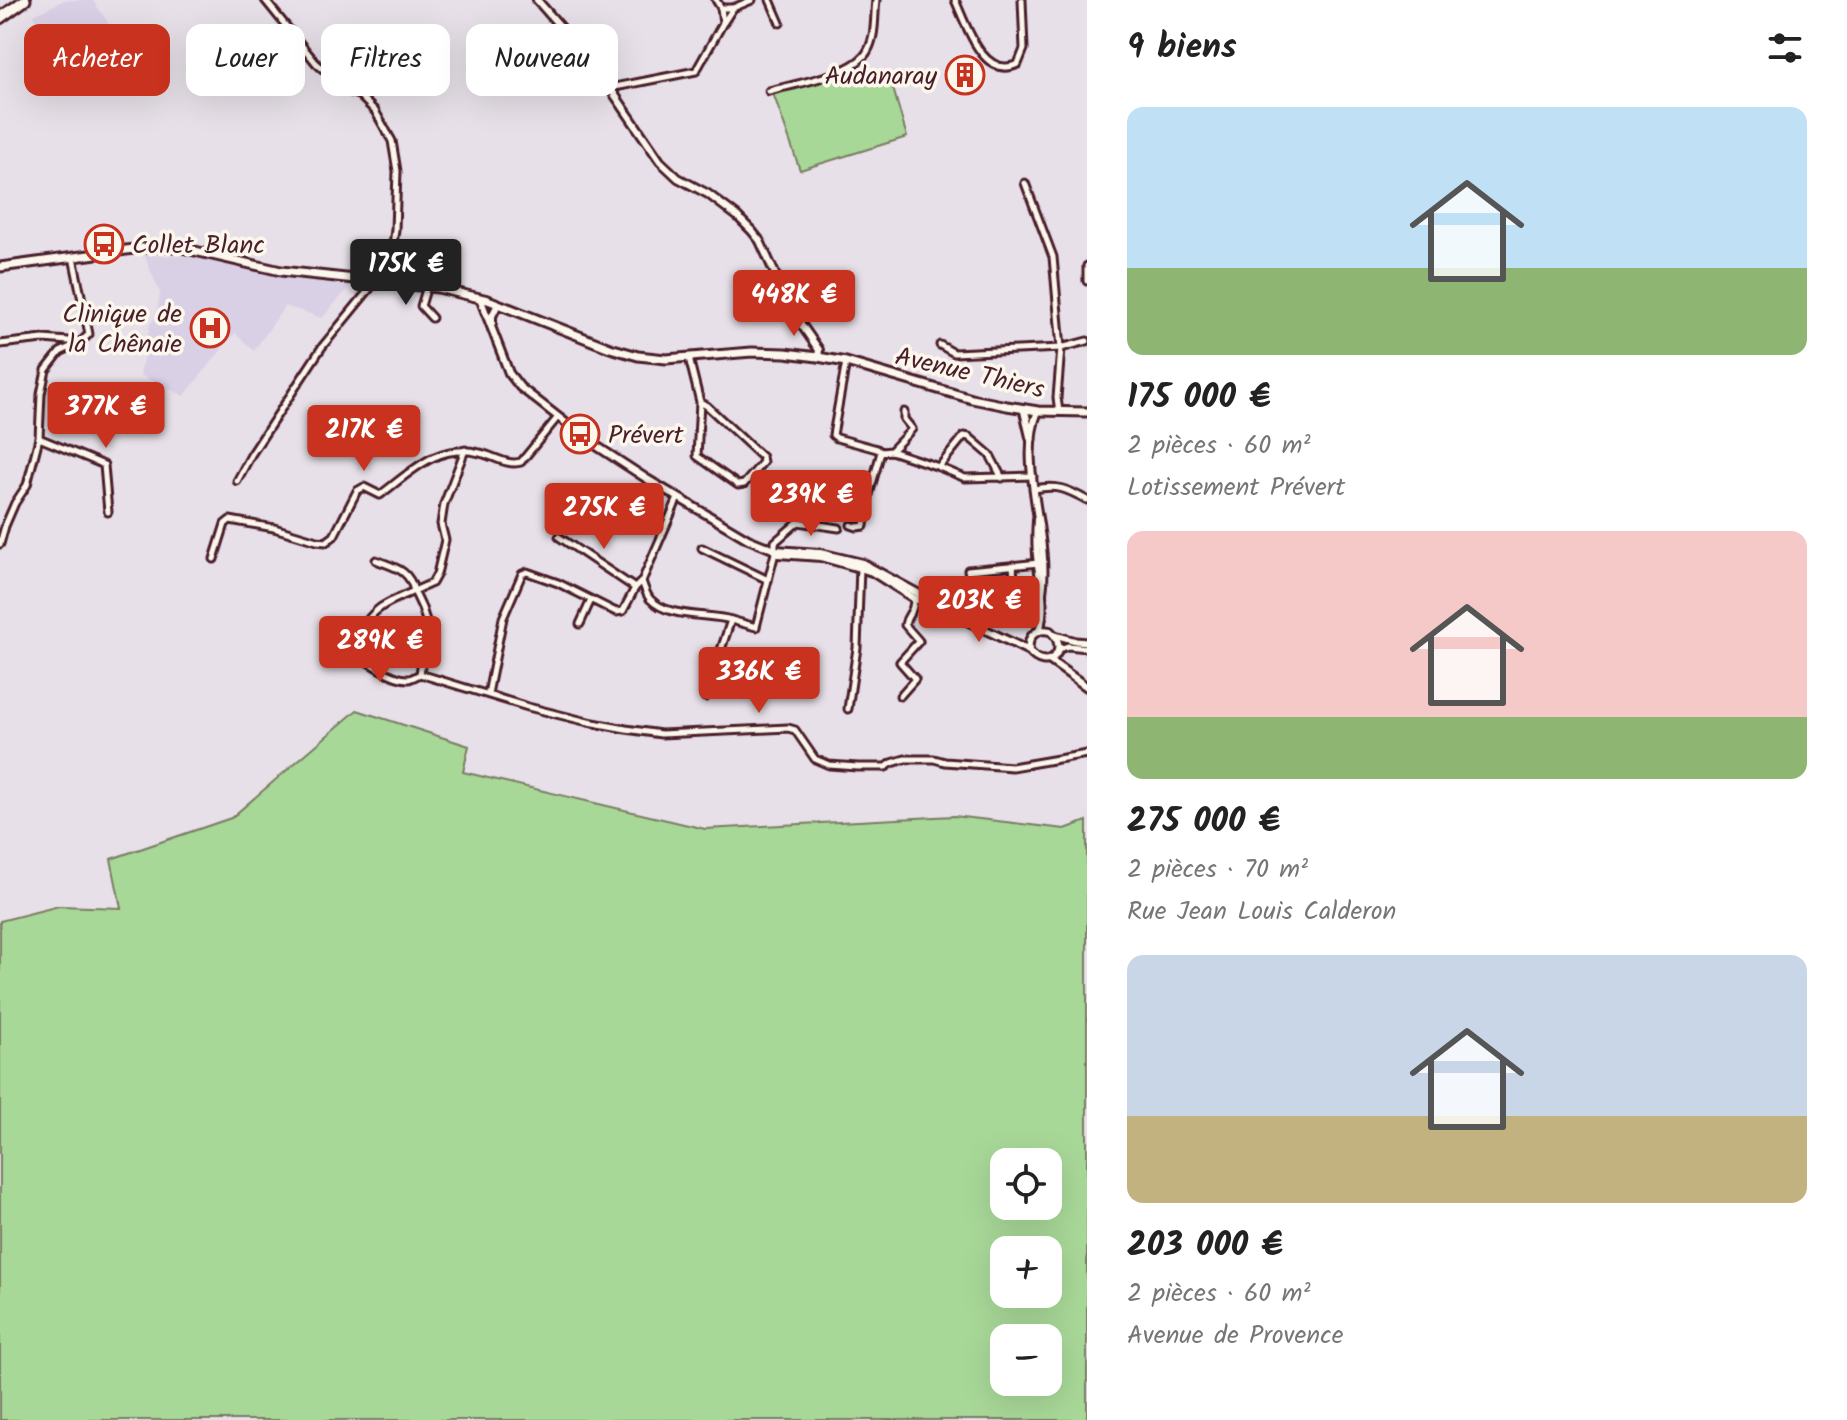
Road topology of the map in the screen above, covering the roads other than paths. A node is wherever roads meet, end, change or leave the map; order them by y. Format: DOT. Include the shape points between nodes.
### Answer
graph roads {
  1 [pos="25,0"];
  2 [pos="265,0"];
  3 [pos="537,0"];
  4 [pos="716,0"];
  5 [pos="752,0"];
  6 [pos="770,0"];
  7 [pos="876,0"];
  8 [pos="955,0"];
  9 [pos="1022,0"];
  10 [pos="721,8"];
  11 [pos="733,8"];
  12 [pos="0,18"];
  13 [pos="723,23"];
  14 [pos="780,23"];
  15 [pos="558,24"];
  16 [pos="618,86"];
  17 [pos="769,91"];
  18 [pos="615,96"];
  19 [pos="1025,183"];
  20 [pos="73,256"];
  21 [pos="1087,266"];
  22 [pos="0,267"];
  23 [pos="367,279"];
  24 [pos="377,281"];
  25 [pos="1087,281"];
  26 [pos="427,286"];
  27 [pos="480,298"];
  28 [pos="498,304"];
  29 [pos="432,318"];
  30 [pos="492,327"];
  31 [pos="1087,341"];
  32 [pos="81,342"];
  33 [pos="0,344"];
  34 [pos="940,345"];
  35 [pos="1061,348"];
  36 [pos="818,357"];
  37 [pos="689,358"];
  38 [pos="846,362"];
  39 [pos="700,402"];
  40 [pos="1024,409"];
  41 [pos="1038,411"];
  42 [pos="904,412"];
  43 [pos="1060,412"];
  44 [pos="1087,412"];
  45 [pos="559,416"];
  46 [pos="39,438"];
  47 [pos="1031,439"];
  48 [pos="465,450"];
  49 [pos="891,451"];
  50 [pos="881,452"];
  51 [pos="939,467"];
  52 [pos="1033,476"];
  53 [pos="1002,478"];
  54 [pos="237,481"];
  55 [pos="1034,489"];
  56 [pos="677,499"];
  57 [pos="1087,500"];
  58 [pos="108,512"];
  59 [pos="851,525"];
  60 [pos="839,528"];
  61 [pos="559,537"];
  62 [pos="0,544"];
  63 [pos="702,548"];
  64 [pos="775,551"];
  65 [pos="214,559"];
  66 [pos="376,560"];
  67 [pos="1041,562"];
  68 [pos="1013,565"];
  69 [pos="861,566"];
  70 [pos="768,580"];
  71 [pos="642,581"];
  72 [pos="635,588"];
  73 [pos="414,591"];
  74 [pos="914,596"];
  75 [pos="591,600"];
  76 [pos="1043,619"];
  77 [pos="731,620"];
  78 [pos="580,624"];
  79 [pos="1039,631"];
  80 [pos="1053,633"];
  81 [pos="1029,641"];
  82 [pos="1087,642"];
  83 [pos="1012,643"];
  84 [pos="1087,648"];
  85 [pos="1029,651"];
  86 [pos="1057,651"];
  87 [pos="1049,660"];
  88 [pos="1060,666"];
  89 [pos="420,674"];
  90 [pos="1087,687"];
  91 [pos="488,694"];
  92 [pos="900,696"];
  93 [pos="705,697"];
  94 [pos="848,709"];
  95 [pos="1087,754"];
  1 -- 12 [label="highway"];
  2 -- 23 [label="street" via="316,63 375,111 392,141 397,171 390,266 373,271"];
  3 -- 15 [label="street"];
  4 -- 10 [label="street"];
  5 -- 11 [label="street"];
  6 -- 14 [label="street"];
  7 -- 17 [label="street" via="873,38 864,57 837,72"];
  8 -- 9 [label="street" via="986,58 1010,68 1018,64 1024,49"];
  10 -- 11 [label="street"];
  10 -- 13 [label="street"];
  11 -- 13 [label="street"];
  13 -- 16 [label="street" via="696,71"];
  18 -- 36 [label="street" via="670,171 737,216 760,241 792,311 819,350"];
  19 -- 35 [label="street" via="1053,257"];
  20 -- 22 [label="main road, Avenue Thiers"];
  20 -- 23 [label="main road, Avenue Thiers" via="165,246 281,271"];
  20 -- 32 [label="street" via="89,334"];
  21 -- 25 [label="street"];
  23 -- 24 [label="main road, Avenue Thiers"];
  24 -- 26 [label="main road, Avenue Thiers"];
  24 -- 54 [label="street" via="322,347"];
  26 -- 27 [label="main road, Avenue Thiers"];
  26 -- 29 [label="street" via="421,306"];
  27 -- 28 [label="main road, Avenue Thiers"];
  27 -- 30 [label="street"];
  28 -- 30 [label="street"];
  28 -- 37 [label="main road, Avenue Thiers" via="638,356"];
  30 -- 45 [label="street" via="509,373"];
  31 -- 35 [label="street"];
  32 -- 33 [label="street"];
  32 -- 46 [label="street" via="60,352 46,370"];
  34 -- 35 [label="street" via="954,353"];
  35 -- 43 [label="street"];
  36 -- 37 [label="main road, Avenue Thiers" via="752,352"];
  36 -- 38 [label="main road, Avenue Thiers"];
  37 -- 39 [label="street"];
  38 -- 40 [label="main road, Avenue Thiers"];
  38 -- 50 [label="street" via="833,435"];
  39 -- 39 [label="street" via="697,456 744,484 762,457"];
  40 -- 41 [label="main road, Avenue Thiers"];
  40 -- 47 [label="main road"];
  41 -- 43 [label="main road, Avenue Thiers"];
  41 -- 47 [label="street"];
  42 -- 49 [label="street" via="912,429"];
  43 -- 44 [label="main road, Avenue Thiers"];
  45 -- 48 [label="street" via="521,462 512,465"];
  45 -- 56 [label="street"];
  46 -- 58 [label="street" via="104,465"];
  46 -- 62 [label="street" via="27,485"];
  47 -- 52 [label="street"];
  48 -- 65 [label="street" via="434,455 380,495 364,487 357,491 326,542 230,520"];
  48 -- 73 [label="street" via="444,504 445,540 437,574 432,583"];
  49 -- 50 [label="street"];
  49 -- 51 [label="street"];
  50 -- 59 [label="street" via="864,526"];
  51 -- 53 [label="street" via="965,478"];
  51 -- 53 [label="street" via="964,436 990,455"];
  52 -- 53 [label="street"];
  52 -- 55 [label="street"];
  55 -- 57 [label="street" via="1067,489"];
  55 -- 67 [label="street"];
  56 -- 64 [label="street"];
  56 -- 71 [label="street"];
  60 -- 64 [label="street" via="798,522 775,542"];
  61 -- 72 [label="street"];
  63 -- 70 [label="street"];
  64 -- 69 [label="street" via="820,553"];
  64 -- 70 [label="street"];
  66 -- 73 [label="street" via="405,572"];
  67 -- 68 [label="street"];
  67 -- 76 [label="street"];
  68 -- 68 [label="street" via="968,570 971,585 1016,608"];
  69 -- 74 [label="street"];
  69 -- 94 [label="street"];
  70 -- 77 [label="street" via="756,627"];
  71 -- 72 [label="street"];
  71 -- 77 [label="street" via="651,600 665,608"];
  72 -- 75 [label="street" via="623,611"];
  73 -- 89 [label="street" via="427,624"];
  73 -- 89 [label="street" via="372,613 356,648 361,657 396,676 410,679"];
  74 -- 83 [label="street"];
  74 -- 92 [label="street" via="905,625 919,641 900,662 915,679"];
  75 -- 78 [label="street"];
  75 -- 91 [label="street" via="558,583 522,574 503,618"];
  76 -- 79 [label="street"];
  76 -- 80 [label="street"];
  77 -- 93 [label="street"];
  79 -- 80 [label="street"];
  79 -- 81 [label="street"];
  80 -- 82 [label="street"];
  80 -- 86 [label="street"];
  81 -- 83 [label="street"];
  81 -- 85 [label="street"];
  83 -- 85 [label="street"];
  84 -- 86 [label="street"];
  85 -- 87 [label="street"];
  86 -- 87 [label="street"];
  86 -- 88 [label="street"];
  87 -- 88 [label="street"];
  88 -- 90 [label="street"];
  89 -- 91 [label="street"];
  91 -- 95 [label="street" via="588,722 661,734 788,728 815,759 829,765 886,767 905,759 934,759 1012,767"];
}
